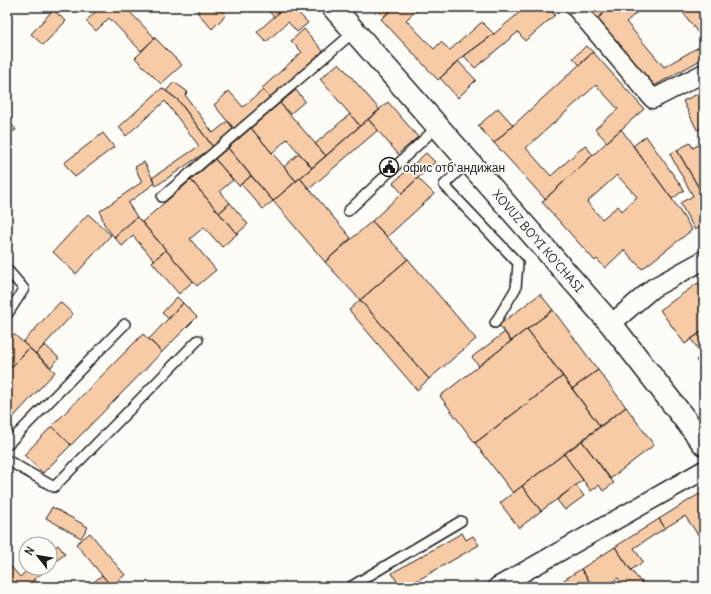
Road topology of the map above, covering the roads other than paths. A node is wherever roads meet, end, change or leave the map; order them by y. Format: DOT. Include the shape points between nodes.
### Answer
graph roads {
  1 [pos="333,7"];
  2 [pos="575,7"];
  3 [pos="355,31"];
  4 [pos="704,73"];
  5 [pos="438,126"];
  6 [pos="469,162"];
  7 [pos="162,197"];
  8 [pos="348,211"];
  9 [pos="704,260"];
  10 [pos="7,269"];
  11 [pos="7,315"];
  12 [pos="495,323"];
  13 [pos="125,324"];
  14 [pos="611,324"];
  15 [pos="198,340"];
  16 [pos="704,444"];
  17 [pos="7,445"];
  18 [pos="7,460"];
  19 [pos="704,470"];
  20 [pos="461,522"];
  21 [pos="350,587"];
  22 [pos="497,587"];
  1 -- 3 [label="main road, XOVUZ BO‘YI KO'CHASI"];
  2 -- 4 [label="street" via="653,99"];
  3 -- 5 [label="main road, XOVUZ BO‘YI KO'CHASI"];
  3 -- 7 [label="lane"];
  5 -- 6 [label="main road, XOVUZ BO‘YI KO'CHASI"];
  5 -- 8 [label="lane"];
  6 -- 12 [label="lane" via="444,185 518,263 516,288"];
  6 -- 14 [label="main road, XOVUZ BO‘YI KO'CHASI"];
  9 -- 14 [label="street" via="653,288"];
  10 -- 11 [label="lane" via="24,289"];
  13 -- 17 [label="lane"];
  14 -- 16 [label="main road, XOVUZ BO‘YI KO'CHASI"];
  15 -- 18 [label="lane" via="54,487"];
  19 -- 22 [label="street"];
  20 -- 21 [label="lane"];
}
